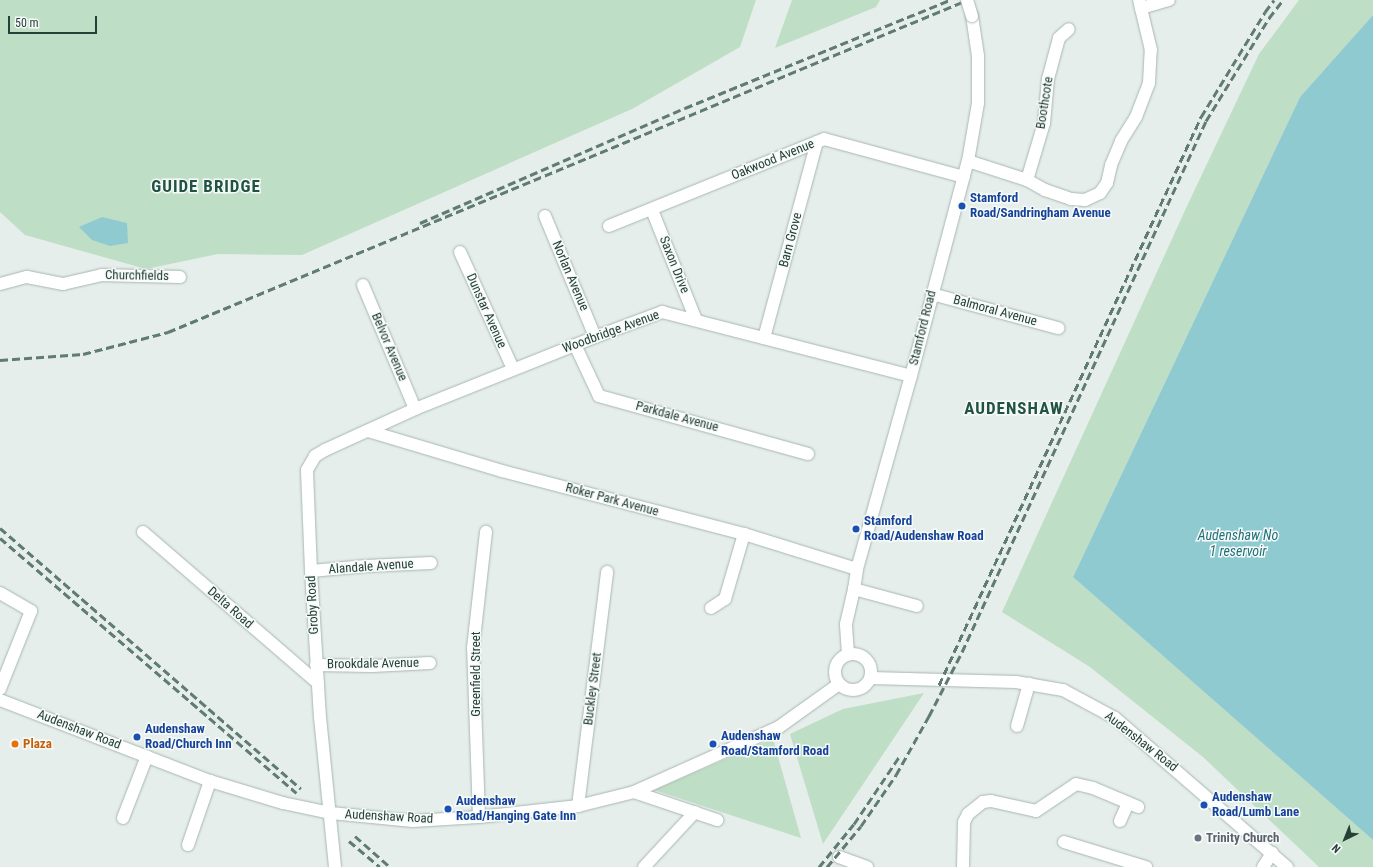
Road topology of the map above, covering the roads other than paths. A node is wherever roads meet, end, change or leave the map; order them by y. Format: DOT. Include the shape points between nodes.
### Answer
graph roads {
  1 [pos="966,0"];
  2 [pos="1169,0"];
  3 [pos="1140,4"];
  4 [pos="1069,29"];
  5 [pos="817,142"];
  6 [pos="968,161"];
  7 [pos="964,177"];
  8 [pos="1027,180"];
  9 [pos="652,210"];
  10 [pos="545,216"];
  11 [pos="609,226"];
  12 [pos="460,252"];
  13 [pos="180,277"];
  14 [pos="0,284"];
  15 [pos="363,285"];
  16 [pos="932,294"];
  17 [pos="696,320"];
  18 [pos="1058,328"];
  19 [pos="595,337"];
  20 [pos="764,338"];
  21 [pos="575,345"];
  22 [pos="513,370"];
  23 [pos="911,376"];
  24 [pos="416,409"];
  25 [pos="368,431"];
  26 [pos="808,454"];
  27 [pos="143,532"];
  28 [pos="486,532"];
  29 [pos="744,534"];
  30 [pos="431,563"];
  31 [pos="857,569"];
  32 [pos="311,571"];
  33 [pos="607,572"];
  34 [pos="854,589"];
  35 [pos="0,593"];
  36 [pos="917,606"];
  37 [pos="711,608"];
  38 [pos="848,654"];
  39 [pos="430,663"];
  40 [pos="316,665"];
  41 [pos="871,678"];
  42 [pos="318,683"];
  43 [pos="838,684"];
  44 [pos="1029,684"];
  45 [pos="0,689"];
  46 [pos="0,700"];
  47 [pos="1017,726"];
  48 [pos="147,756"];
  49 [pos="210,781"];
  50 [pos="634,792"];
  51 [pos="578,806"];
  52 [pos="695,812"];
  53 [pos="331,813"];
  54 [pos="479,817"];
  55 [pos="123,818"];
  56 [pos="717,820"];
  57 [pos="1120,821"];
  58 [pos="1064,842"];
  59 [pos="188,845"];
  60 [pos="1272,853"];
  61 [pos="839,857"];
  62 [pos="860,866"];
  63 [pos="335,867"];
  64 [pos="644,867"];
  65 [pos="963,867"];
  66 [pos="1146,867"];
  67 [pos="1263,867"];
  68 [pos="1287,867"];
  1 -- 6 [label="street, Stamford Road, bridge" via="972,16 978,56 978,103"];
  2 -- 3 [label="street"];
  3 -- 8 [label="street" via="1150,50 1149,83 1100,193 1086,200 1071,199 1045,190"];
  4 -- 8 [label="street, Boothcote" via="1059,38 1048,79 1044,123"];
  5 -- 7 [label="street, Oakwood Avenue" via="824,139"];
  5 -- 9 [label="street, Oakwood Avenue"];
  5 -- 20 [label="street, Barn Grove"];
  6 -- 7 [label="street, Stamford Road"];
  6 -- 8 [label="street"];
  7 -- 16 [label="street, Stamford Road"];
  9 -- 11 [label="street, Oakwood Avenue"];
  9 -- 17 [label="street, Saxon Drive"];
  10 -- 19 [label="street, Norlan Avenue"];
  12 -- 22 [label="street, Dunstar Avenue"];
  13 -- 14 [label="street, Churchfields" via="101,275 63,284 27,277"];
  15 -- 24 [label="street, Belvor Avenue"];
  16 -- 18 [label="street, Balmoral Avenue"];
  16 -- 23 [label="street, Stamford Road"];
  17 -- 19 [label="street, Woodbridge Avenue" via="662,312"];
  17 -- 20 [label="street, Woodbridge Avenue"];
  19 -- 21 [label="street, Woodbridge Avenue"];
  20 -- 23 [label="street, Woodbridge Avenue"];
  21 -- 22 [label="street, Woodbridge Avenue"];
  21 -- 26 [label="street, Parkdale Avenue" via="599,396"];
  22 -- 24 [label="street, Woodbridge Avenue"];
  23 -- 31 [label="street, Stamford Road"];
  24 -- 25 [label="street, Woodbridge Avenue"];
  25 -- 29 [label="street, Roker Park Avenue" via="502,471"];
  25 -- 32 [label="street, Groby Road" via="315,456 307,470"];
  27 -- 42 [label="street, Delta Road"];
  28 -- 54 [label="street, Greenfield Street" via="473,648"];
  29 -- 31 [label="street, Roker Park Avenue"];
  29 -- 37 [label="street" via="725,599"];
  30 -- 32 [label="street, Alandale Avenue"];
  31 -- 34 [label="street, Stamford Road"];
  32 -- 40 [label="street, Groby Road"];
  33 -- 51 [label="street, Buckley Street"];
  34 -- 36 [label="street"];
  34 -- 38 [label="street, Stamford Road" via="846,624"];
  35 -- 45 [label="street" via="31,611"];
  38 -- 41 [label="street" via="859,654 867,660 872,670"];
  38 -- 43 [label="street" via="839,660 835,667"];
  39 -- 40 [label="street, Brookdale Avenue"];
  40 -- 42 [label="street, Groby Road"];
  41 -- 43 [label="street" via="864,687 857,690 846,689"];
  41 -- 44 [label="street, Audenshaw Road"];
  42 -- 53 [label="street, Groby Road"];
  43 -- 50 [label="street, Audenshaw Road" via="780,727"];
  44 -- 47 [label="street"];
  44 -- 60 [label="street, Audenshaw Road" via="1063,690 1115,718"];
  46 -- 48 [label="street, Audenshaw Road"];
  48 -- 49 [label="street, Audenshaw Road"];
  48 -- 55 [label="street"];
  49 -- 53 [label="street, Audenshaw Road" via="284,803"];
  49 -- 59 [label="street"];
  50 -- 51 [label="street, Audenshaw Road"];
  50 -- 52 [label="street"];
  51 -- 54 [label="street, Audenshaw Road"];
  52 -- 56 [label="street"];
  52 -- 64 [label="street"];
  53 -- 54 [label="street, Audenshaw Road" via="413,821"];
  53 -- 63 [label="street, Groby Road"];
  57 -- 65 [label="street" via="1133,805 1093,788 1076,784 1036,811 991,801 984,802 968,814 964,822"];
  58 -- 66 [label="street"];
  60 -- 67 [label="street"];
  60 -- 68 [label="street, Audenshaw Road"];
  61 -- 62 [label="street"];
}
